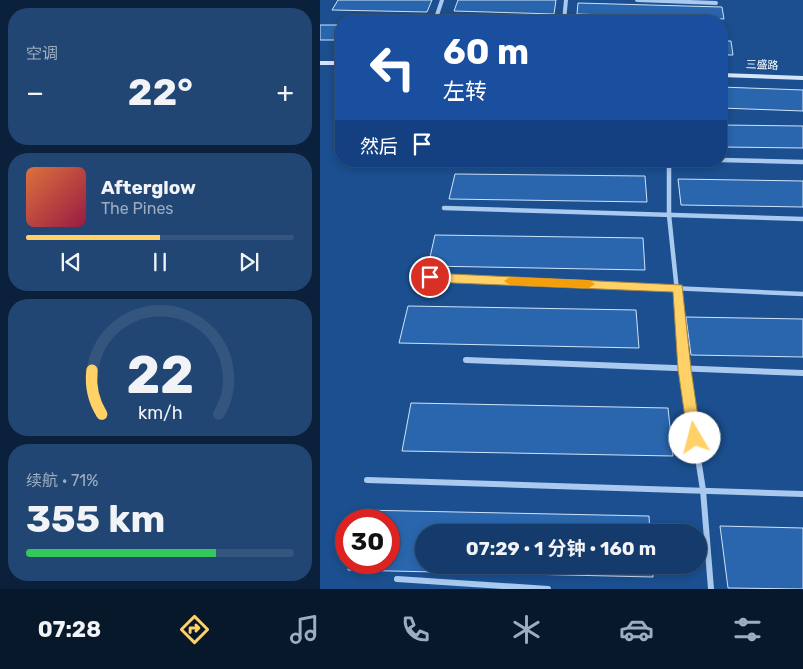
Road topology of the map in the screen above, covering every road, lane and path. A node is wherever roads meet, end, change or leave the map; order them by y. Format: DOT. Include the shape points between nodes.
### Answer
graph roads {
  1 [pos="442,0"];
  2 [pos="566,0"];
  3 [pos="636,0"];
  4 [pos="716,3"];
  5 [pos="437,15"];
  6 [pos="565,15"];
  7 [pos="320,57"];
  8 [pos="335,57"];
  9 [pos="320,62"];
  10 [pos="335,63"];
  11 [pos="727,69"];
  12 [pos="803,71"];
  13 [pos="727,75"];
  14 [pos="803,78"];
  15 [pos="727,160"];
  16 [pos="803,162"];
  17 [pos="669,167"];
  18 [pos="444,208"];
  19 [pos="669,216"];
  20 [pos="803,220"];
  21 [pos="430,277"];
  22 [pos="678,288"];
  23 [pos="803,294"];
  24 [pos="466,360"];
  25 [pos="684,369"];
  26 [pos="803,373"];
  27 [pos="367,480"];
  28 [pos="703,490"];
  29 [pos="803,494"];
  30 [pos="397,579"];
  31 [pos="548,589"];
  32 [pos="711,589"];
  1 -- 5 [label="street"];
  2 -- 6 [label="street"];
  3 -- 4 [label="street"];
  7 -- 8 [label="main road"];
  9 -- 10 [label="main road"];
  11 -- 12 [label="main road, 三盛路"];
  13 -- 14 [label="main road, 三盛路"];
  15 -- 16 [label="street"];
  17 -- 19 [label="street"];
  18 -- 19 [label="street"];
  19 -- 20 [label="street"];
  19 -- 22 [label="street"];
  21 -- 22 [label="street"];
  22 -- 23 [label="street"];
  22 -- 25 [label="street"];
  24 -- 25 [label="street"];
  25 -- 26 [label="street"];
  25 -- 28 [label="street"];
  27 -- 28 [label="street"];
  28 -- 29 [label="street"];
  28 -- 32 [label="street"];
  30 -- 31 [label="street"];
}
